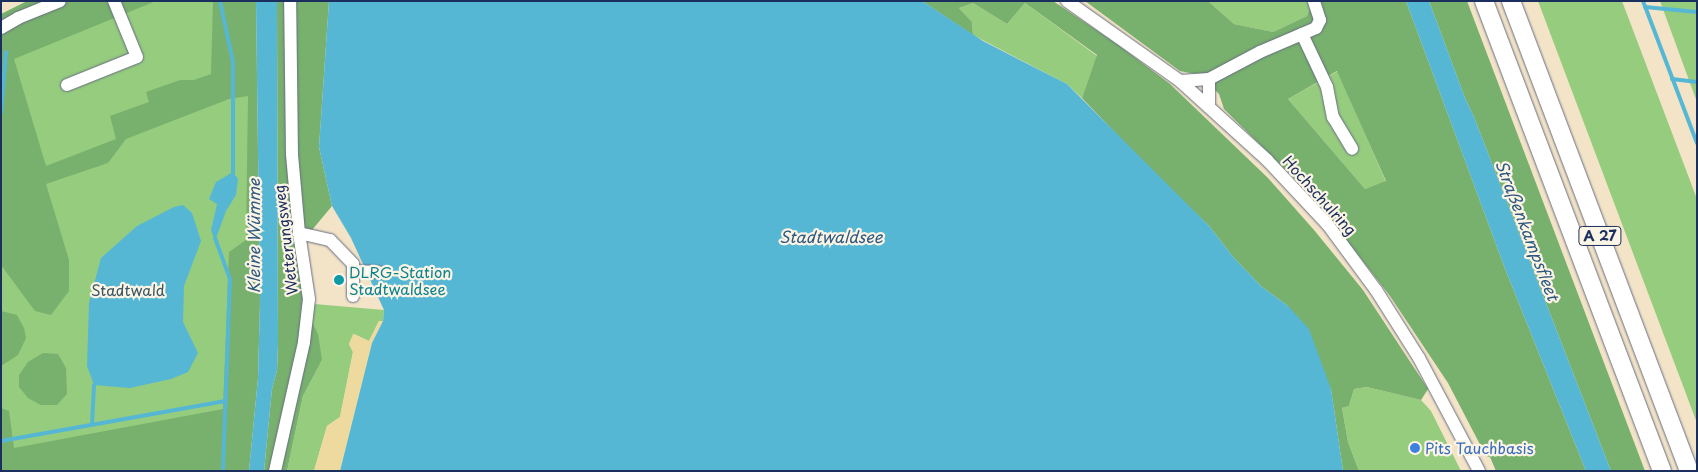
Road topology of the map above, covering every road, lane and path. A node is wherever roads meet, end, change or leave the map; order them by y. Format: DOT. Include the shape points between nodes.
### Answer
graph roads {
  1 [pos="60,1"];
  2 [pos="114,1"];
  3 [pos="290,1"];
  4 [pos="1067,1"];
  5 [pos="1314,1"];
  6 [pos="1484,1"];
  7 [pos="1510,1"];
  8 [pos="1,28"];
  9 [pos="1302,34"];
  10 [pos="1209,79"];
  11 [pos="1180,81"];
  12 [pos="67,85"];
  13 [pos="1209,108"];
  14 [pos="1352,148"];
  15 [pos="299,233"];
  16 [pos="353,271"];
  17 [pos="378,272"];
  18 [pos="353,296"];
  19 [pos="275,471"];
  20 [pos="1479,471"];
  21 [pos="1662,471"];
  22 [pos="1689,471"];
  1 -- 8 [label="street"];
  2 -- 12 [label="street" via="137,57"];
  3 -- 15 [label="street, Wetterungsweg" via="292,154"];
  4 -- 11 [label="street, Hochschulring"];
  5 -- 9 [label="street" via="1320,20 1316,28"];
  6 -- 21 [label="highway, A 27"];
  7 -- 22 [label="highway, A 27"];
  9 -- 10 [label="street"];
  9 -- 14 [label="street" via="1326,87 1334,117"];
  10 -- 11 [label="street"];
  10 -- 13 [label="street"];
  11 -- 13 [label="street, Hochschulring"];
  13 -- 20 [label="street, Hochschulring" via="1267,160 1328,225 1350,254 1419,358"];
  15 -- 16 [label="street" via="330,240 353,264"];
  15 -- 19 [label="street, Wetterungsweg" via="309,299 304,342"];
  16 -- 17 [label="street"];
  16 -- 18 [label="street"];
}
